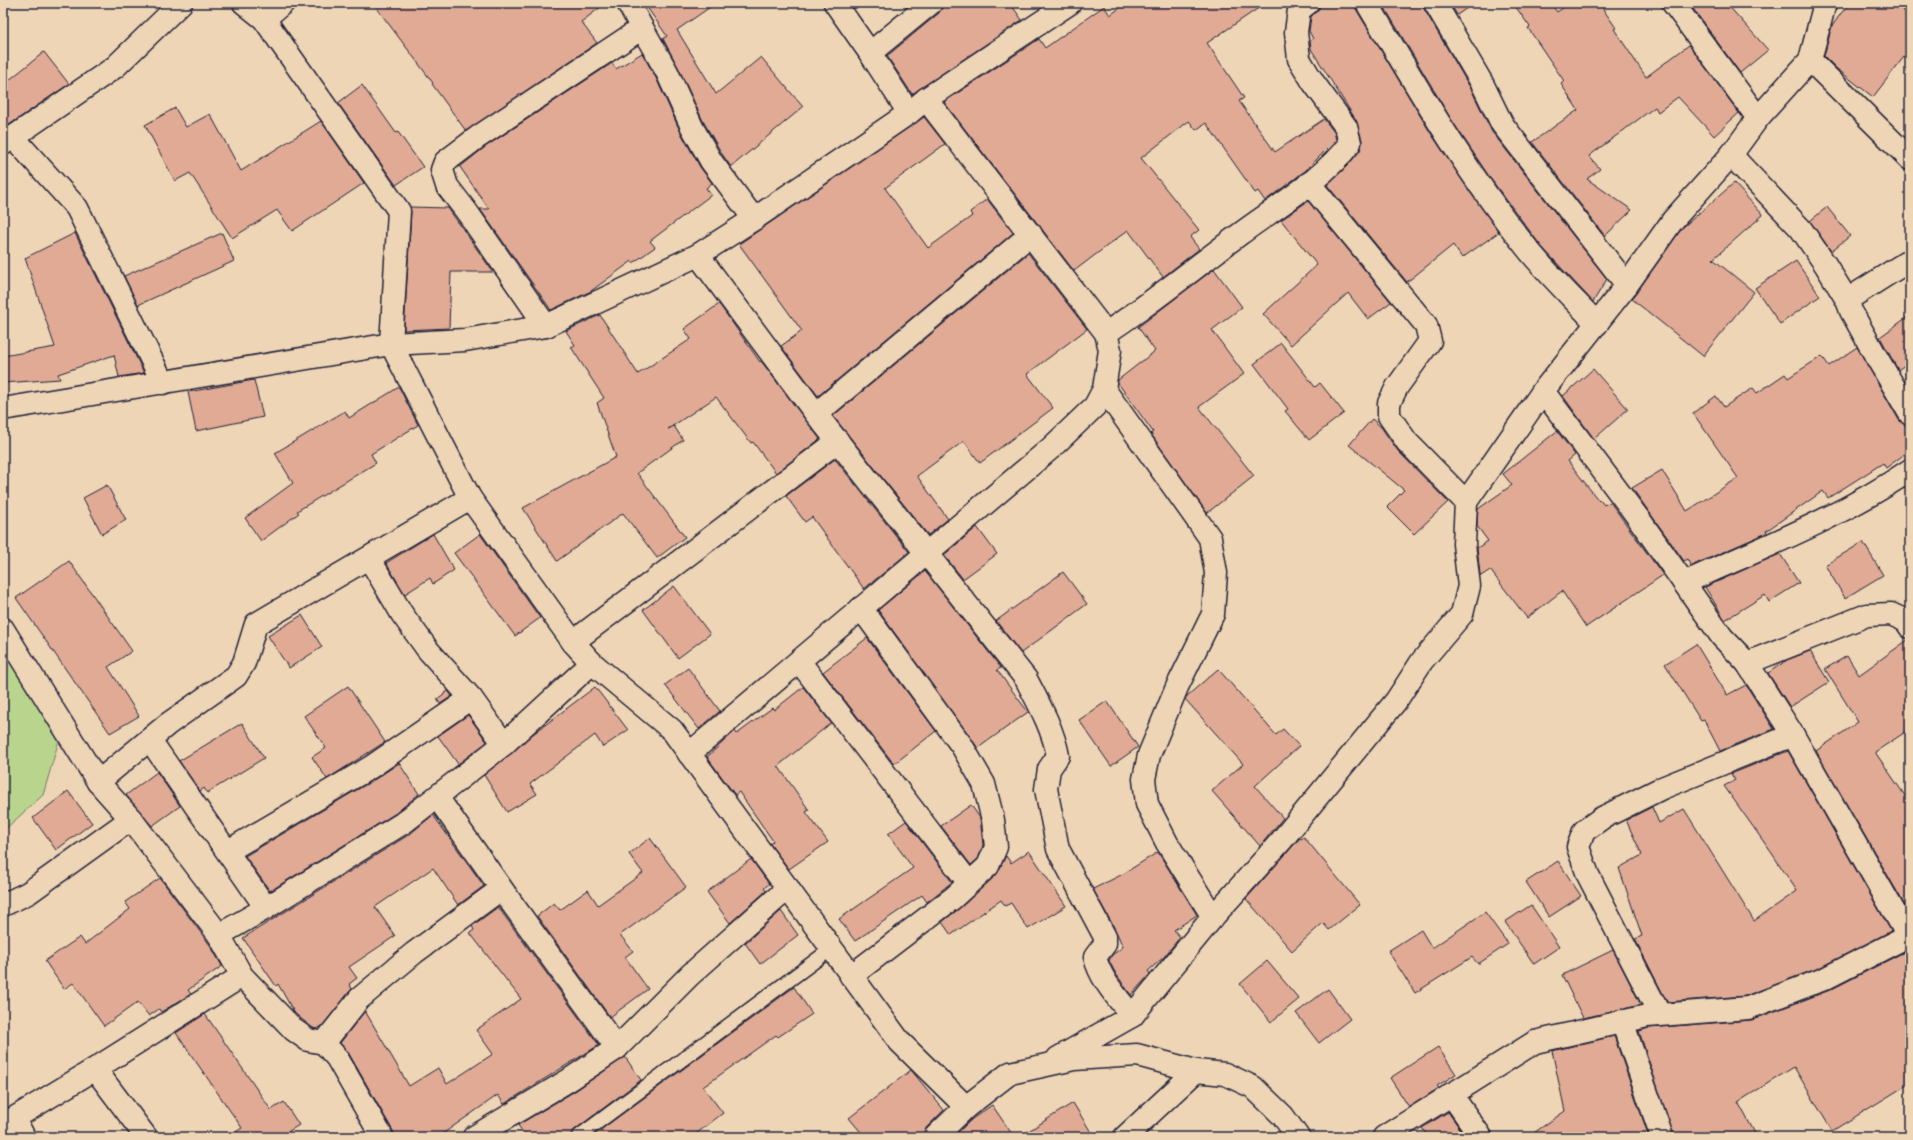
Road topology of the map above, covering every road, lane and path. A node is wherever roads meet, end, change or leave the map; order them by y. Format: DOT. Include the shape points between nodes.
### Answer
graph roads {
  1 [pos="181,3"];
  2 [pos="244,3"];
  3 [pos="283,3"];
  4 [pos="628,3"];
  5 [pos="835,3"];
  6 [pos="931,3"];
  7 [pos="1070,3"];
  8 [pos="1308,3"];
  9 [pos="1367,3"];
  10 [pos="1435,3"];
  11 [pos="1673,3"];
  12 [pos="1825,3"];
  13 [pos="264,19"];
  14 [pos="642,28"];
  15 [pos="870,53"];
  16 [pos="1810,60"];
  17 [pos="926,99"];
  18 [pos="908,113"];
  19 [pos="1758,118"];
  20 [pos="8,140"];
  21 [pos="1731,155"];
  22 [pos="1910,159"];
  23 [pos="1309,183"];
  24 [pos="754,219"];
  25 [pos="1031,234"];
  26 [pos="698,255"];
  27 [pos="1910,260"];
  28 [pos="1627,285"];
  29 [pos="1847,300"];
  30 [pos="1597,324"];
  31 [pos="546,326"];
  32 [pos="1106,333"];
  33 [pos="391,344"];
  34 [pos="163,383"];
  35 [pos="1104,389"];
  36 [pos="1543,390"];
  37 [pos="3,409"];
  38 [pos="816,414"];
  39 [pos="1910,414"];
  40 [pos="838,441"];
  41 [pos="1910,470"];
  42 [pos="470,498"];
  43 [pos="1466,502"];
  44 [pos="927,553"];
  45 [pos="369,558"];
  46 [pos="1684,583"];
  47 [pos="861,608"];
  48 [pos="1910,627"];
  49 [pos="3,629"];
  50 [pos="572,642"];
  51 [pos="798,661"];
  52 [pos="592,663"];
  53 [pos="1747,663"];
  54 [pos="471,698"];
  55 [pos="1793,735"];
  56 [pos="150,740"];
  57 [pos="504,744"];
  58 [pos="690,754"];
  59 [pos="98,782"];
  60 [pos="437,797"];
  61 [pos="130,819"];
  62 [pos="228,851"];
  63 [pos="969,883"];
  64 [pos="788,888"];
  65 [pos="501,889"];
  66 [pos="3,905"];
  67 [pos="266,908"];
  68 [pos="1213,917"];
  69 [pos="219,935"];
  70 [pos="1909,935"];
  71 [pos="831,949"];
  72 [pos="242,976"];
  73 [pos="851,976"];
  74 [pos="1660,1015"];
  75 [pos="1132,1016"];
  76 [pos="1622,1021"];
  77 [pos="324,1044"];
  78 [pos="617,1048"];
  79 [pos="1042,1066"];
  80 [pos="95,1069"];
  81 [pos="1196,1071"];
  82 [pos="1451,1094"];
  83 [pos="966,1107"];
  84 [pos="14,1127"];
  85 [pos="146,1137"];
  86 [pos="382,1137"];
  87 [pos="474,1137"];
  88 [pos="578,1137"];
  89 [pos="935,1137"];
  90 [pos="1125,1137"];
  91 [pos="1298,1137"];
  92 [pos="1384,1137"];
  93 [pos="1481,1137"];
  94 [pos="1662,1137"];
  1 -- 20 [label="street" via="115,67"];
  2 -- 13 [label="street"];
  3 -- 13 [label="street"];
  4 -- 14 [label="street"];
  5 -- 15 [label="street"];
  6 -- 15 [label="street"];
  7 -- 17 [label="street"];
  8 -- 23 [label="street" via="1299,10 1296,32 1300,59 1313,82 1346,127 1350,143 1340,157"];
  9 -- 30 [label="street" via="1460,157 1493,205 1524,245"];
  10 -- 28 [label="street" via="1482,83 1502,124"];
  11 -- 19 [label="street"];
  12 -- 16 [label="street"];
  13 -- 33 [label="street" via="399,211"];
  14 -- 24 [label="street" via="711,161"];
  14 -- 31 [label="street" via="478,137 445,162 442,170 447,186"];
  15 -- 18 [label="street"];
  16 -- 19 [label="street"];
  16 -- 22 [label="street"];
  17 -- 18 [label="street"];
  17 -- 25 [label="street"];
  18 -- 24 [label="street"];
  19 -- 21 [label="street"];
  20 -- 34 [label="street" via="77,208"];
  21 -- 28 [label="street" via="1673,220"];
  21 -- 29 [label="street" via="1801,229"];
  23 -- 32 [label="street" via="1138,312"];
  23 -- 43 [label="street" via="1426,325 1430,341 1397,387 1389,403 1389,416 1407,442"];
  24 -- 26 [label="street"];
  25 -- 32 [label="street"];
  25 -- 38 [label="street"];
  26 -- 31 [label="street"];
  26 -- 38 [label="street"];
  27 -- 29 [label="street"];
  28 -- 30 [label="street"];
  29 -- 39 [label="street" via="1858,325"];
  30 -- 36 [label="street"];
  31 -- 33 [label="street" via="465,340"];
  32 -- 35 [label="street" via="1110,350"];
  33 -- 34 [label="street"];
  33 -- 42 [label="street"];
  34 -- 37 [label="street"];
  35 -- 44 [label="street" via="1095,406 1051,448"];
  35 -- 68 [label="street" via="1210,538 1216,573 1213,614 1177,687 1149,755 1144,779 1150,811 1166,842"];
  36 -- 43 [label="street"];
  36 -- 46 [label="street"];
  38 -- 40 [label="street"];
  40 -- 44 [label="street"];
  40 -- 50 [label="street"];
  41 -- 46 [label="street" via="1824,520"];
  42 -- 45 [label="street"];
  42 -- 50 [label="street"];
  43 -- 68 [label="street" via="1464,544 1469,586 1462,614 1422,661 1386,713 1281,841"];
  44 -- 47 [label="street"];
  44 -- 75 [label="street" via="1026,679 1045,716 1056,743 1058,756 1049,769 1046,790 1058,849 1105,937 1105,944 1095,957 1097,967"];
  45 -- 54 [label="street" via="402,614 428,650"];
  45 -- 56 [label="street" via="256,624 244,663 236,676 168,724"];
  46 -- 53 [label="street" via="1722,637"];
  47 -- 51 [label="street"];
  47 -- 63 [label="street" via="962,746 984,784 993,820 996,847 988,866"];
  48 -- 53 [label="street" via="1906,621 1891,614 1867,615"];
  49 -- 59 [label="street"];
  50 -- 52 [label="street"];
  51 -- 58 [label="street"];
  51 -- 63 [label="street"];
  52 -- 57 [label="street"];
  52 -- 58 [label="street" via="672,730"];
  53 -- 55 [label="street"];
  54 -- 57 [label="street"];
  54 -- 62 [label="street" via="371,767"];
  55 -- 70 [label="street"];
  55 -- 74 [label="street" via="1662,788 1602,818 1584,830 1578,847 1588,875"];
  56 -- 59 [label="street"];
  56 -- 62 [label="street"];
  57 -- 60 [label="street"];
  58 -- 64 [label="street"];
  59 -- 61 [label="street"];
  60 -- 65 [label="street"];
  60 -- 67 [label="street" via="404,823"];
  61 -- 66 [label="street" via="28,892"];
  61 -- 69 [label="street"];
  62 -- 67 [label="street"];
  63 -- 73 [label="street"];
  64 -- 71 [label="street"];
  64 -- 78 [label="street" via="690,975"];
  65 -- 77 [label="street" via="414,952 359,999"];
  65 -- 78 [label="street"];
  67 -- 69 [label="street"];
  68 -- 75 [label="street"];
  69 -- 72 [label="street"];
  70 -- 74 [label="street" via="1824,979 1748,1008"];
  71 -- 73 [label="street"];
  71 -- 88 [label="lane"];
  72 -- 77 [label="street" via="294,1030 308,1040"];
  72 -- 80 [label="street"];
  73 -- 83 [label="street" via="900,1042"];
  74 -- 76 [label="street"];
  75 -- 79 [label="street"];
  76 -- 82 [label="street" via="1535,1042"];
  76 -- 94 [label="street"];
  77 -- 86 [label="street" via="337,1058"];
  78 -- 87 [label="street"];
  79 -- 81 [label="street" via="1074,1059 1136,1055"];
  79 -- 83 [label="street" via="1010,1073"];
  80 -- 84 [label="street"];
  80 -- 85 [label="street"];
  81 -- 90 [label="street"];
  81 -- 91 [label="street" via="1225,1074 1252,1087 1283,1116"];
  82 -- 92 [label="street"];
  82 -- 93 [label="street"];
  83 -- 89 [label="street"];
}
